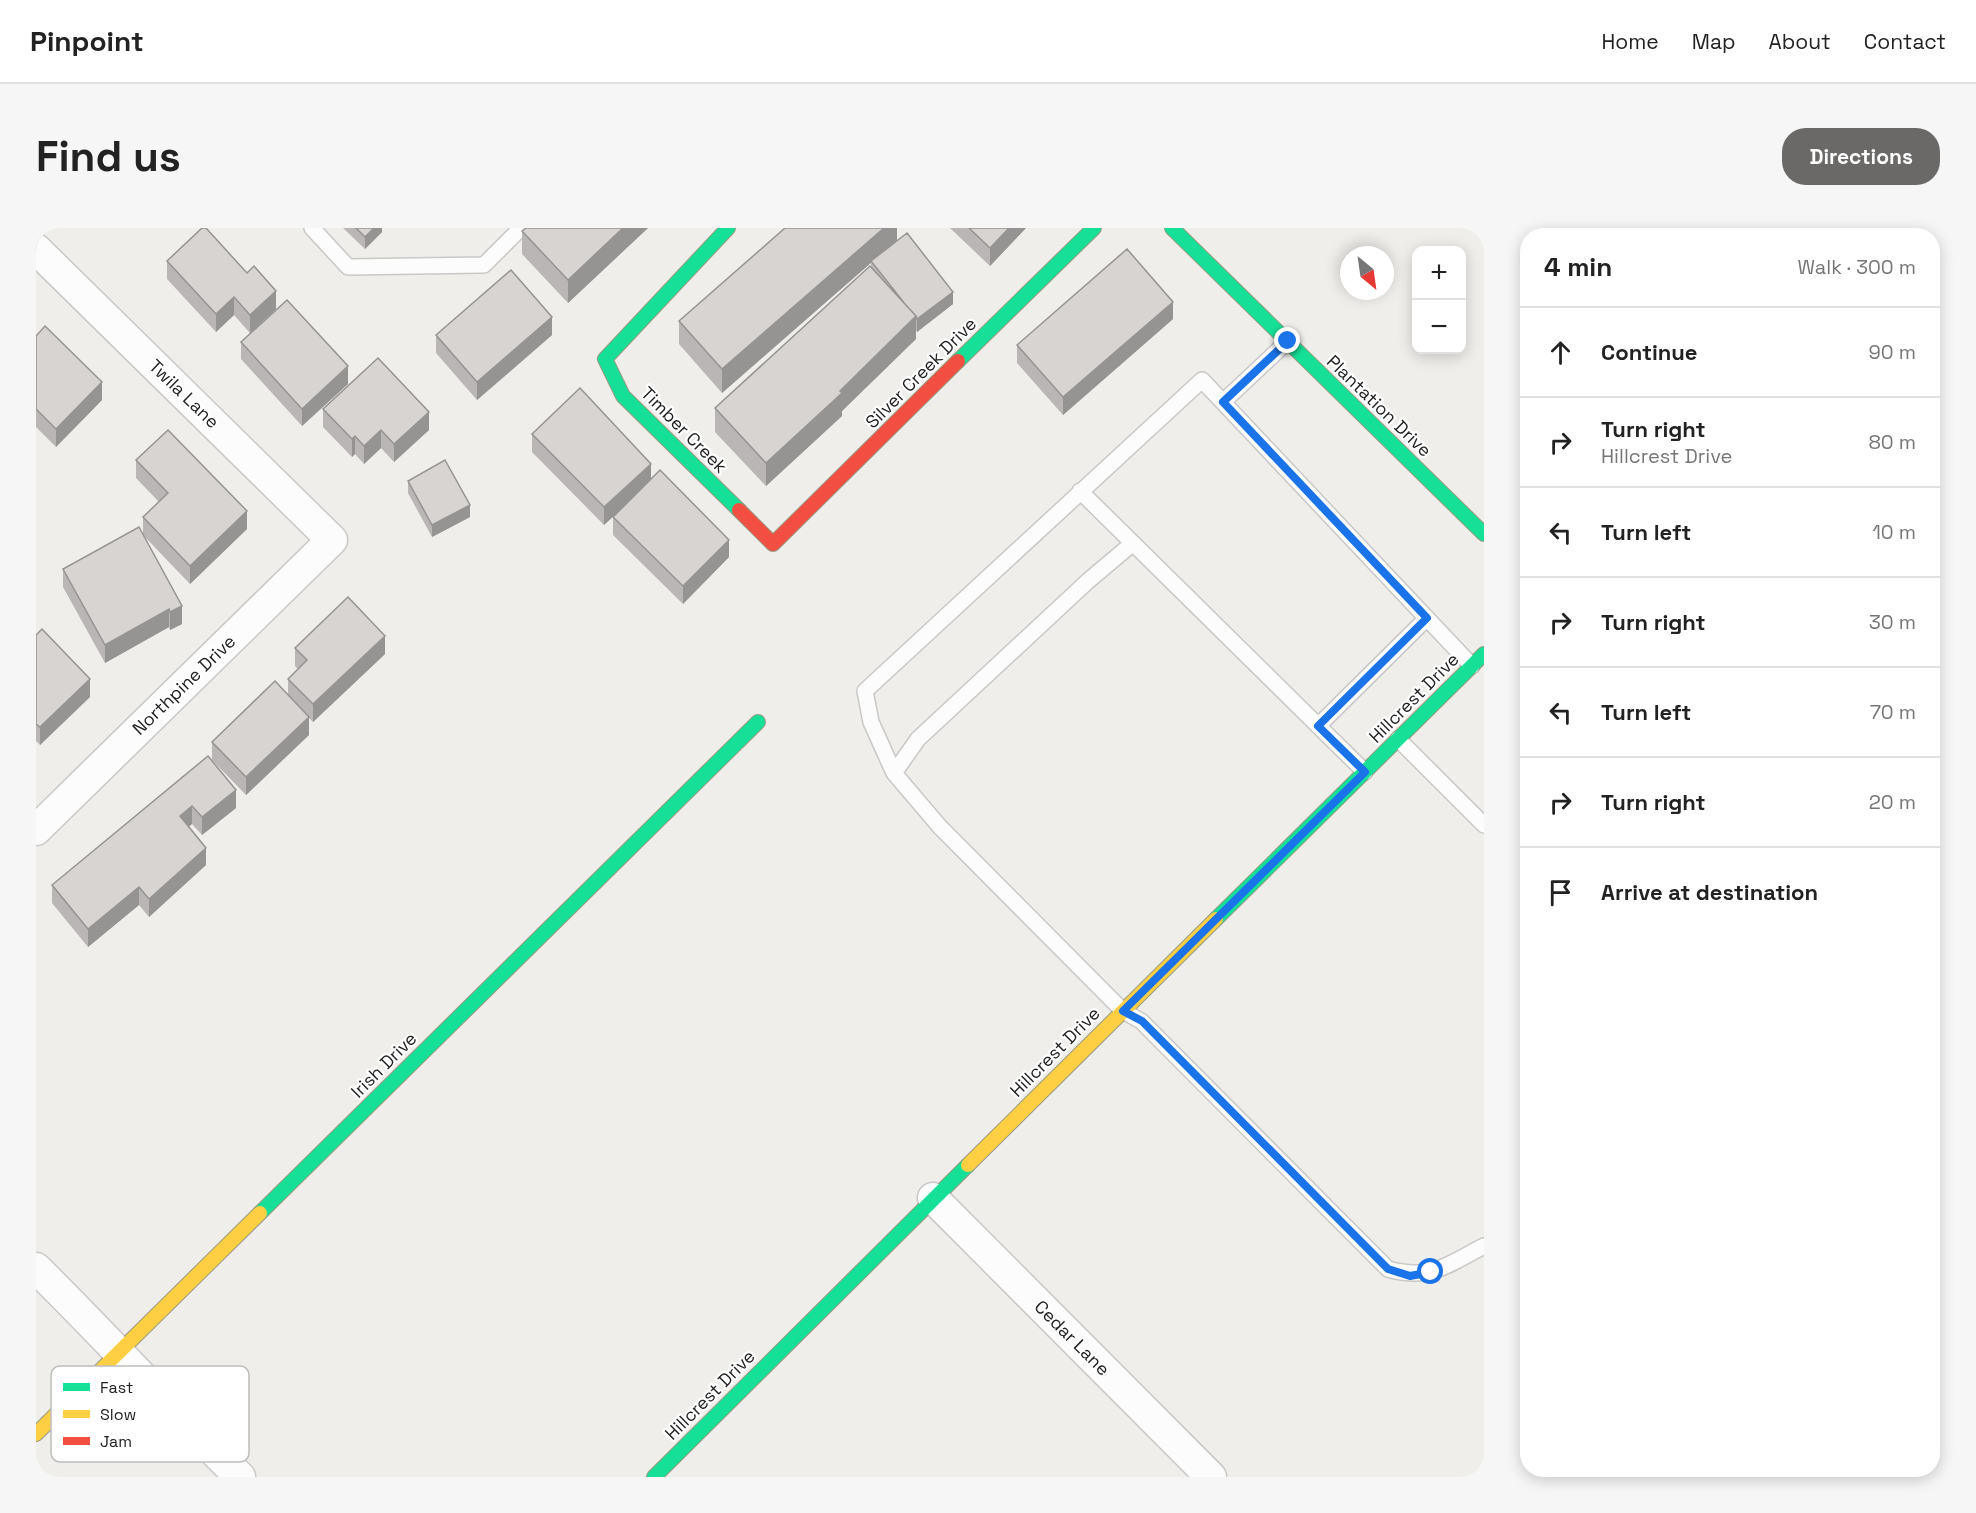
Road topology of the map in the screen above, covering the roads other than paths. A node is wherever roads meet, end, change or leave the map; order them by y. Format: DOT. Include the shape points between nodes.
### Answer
graph roads {
  1 [pos="312,228"];
  2 [pos="521,228"];
  3 [pos="728,228"];
  4 [pos="1094,228"];
  5 [pos="1172,228"];
  6 [pos="39,257"];
  7 [pos="1288,341"];
  8 [pos="1223,402"];
  9 [pos="1080,491"];
  10 [pos="1484,534"];
  11 [pos="332,540"];
  12 [pos="773,543"];
  13 [pos="1133,543"];
  14 [pos="1427,618"];
  15 [pos="1484,654"];
  16 [pos="1472,666"];
  17 [pos="758,723"];
  18 [pos="1318,726"];
  19 [pos="1398,739"];
  20 [pos="1365,772"];
  21 [pos="894,773"];
  22 [pos="1484,825"];
  23 [pos="36,830"];
  24 [pos="1123,1011"];
  25 [pos="933,1198"];
  26 [pos="1484,1246"];
  27 [pos="36,1268"];
  28 [pos="120,1351"];
  29 [pos="105,1366"];
  30 [pos="133,1366"];
  31 [pos="51,1419"];
  32 [pos="36,1434"];
  33 [pos="225,1462"];
  34 [pos="240,1477"];
  35 [pos="654,1477"];
  36 [pos="1211,1477"];
  1 -- 2 [label="lane" via="348,267 484,265"];
  3 -- 12 [label="street, Timber Creek" via="605,359 623,396"];
  4 -- 12 [label="street, Silver Creek Drive"];
  5 -- 7 [label="street, Plantation Drive"];
  6 -- 11 [label="street, Twila Lane"];
  7 -- 8 [label="lane"];
  7 -- 10 [label="street, Plantation Drive"];
  8 -- 9 [label="lane" via="1202,380"];
  8 -- 14 [label="lane"];
  9 -- 13 [label="lane"];
  9 -- 21 [label="lane" via="865,691 871,722"];
  11 -- 23 [label="street, Northpine Drive"];
  13 -- 18 [label="lane"];
  13 -- 21 [label="lane" via="918,739"];
  14 -- 16 [label="lane"];
  14 -- 18 [label="lane"];
  15 -- 16 [label="street, Hillcrest Drive"];
  16 -- 19 [label="street, Hillcrest Drive"];
  17 -- 28 [label="street, Irish Drive"];
  18 -- 20 [label="lane"];
  19 -- 20 [label="street, Hillcrest Drive"];
  19 -- 22 [label="lane"];
  20 -- 24 [label="street, Hillcrest Drive"];
  21 -- 24 [label="lane" via="940,827"];
  24 -- 25 [label="street, Hillcrest Drive"];
  24 -- 26 [label="lane" via="1142,1021 1388,1269 1410,1276 1431,1272"];
  25 -- 35 [label="street, Hillcrest Drive"];
  25 -- 36 [label="street, Cedar Lane"];
  27 -- 28 [label="street"];
  28 -- 29 [label="street, Irish Drive"];
  28 -- 30 [label="street"];
  31 -- 32 [label="street, Irish Drive"];
  33 -- 34 [label="street"];
}
